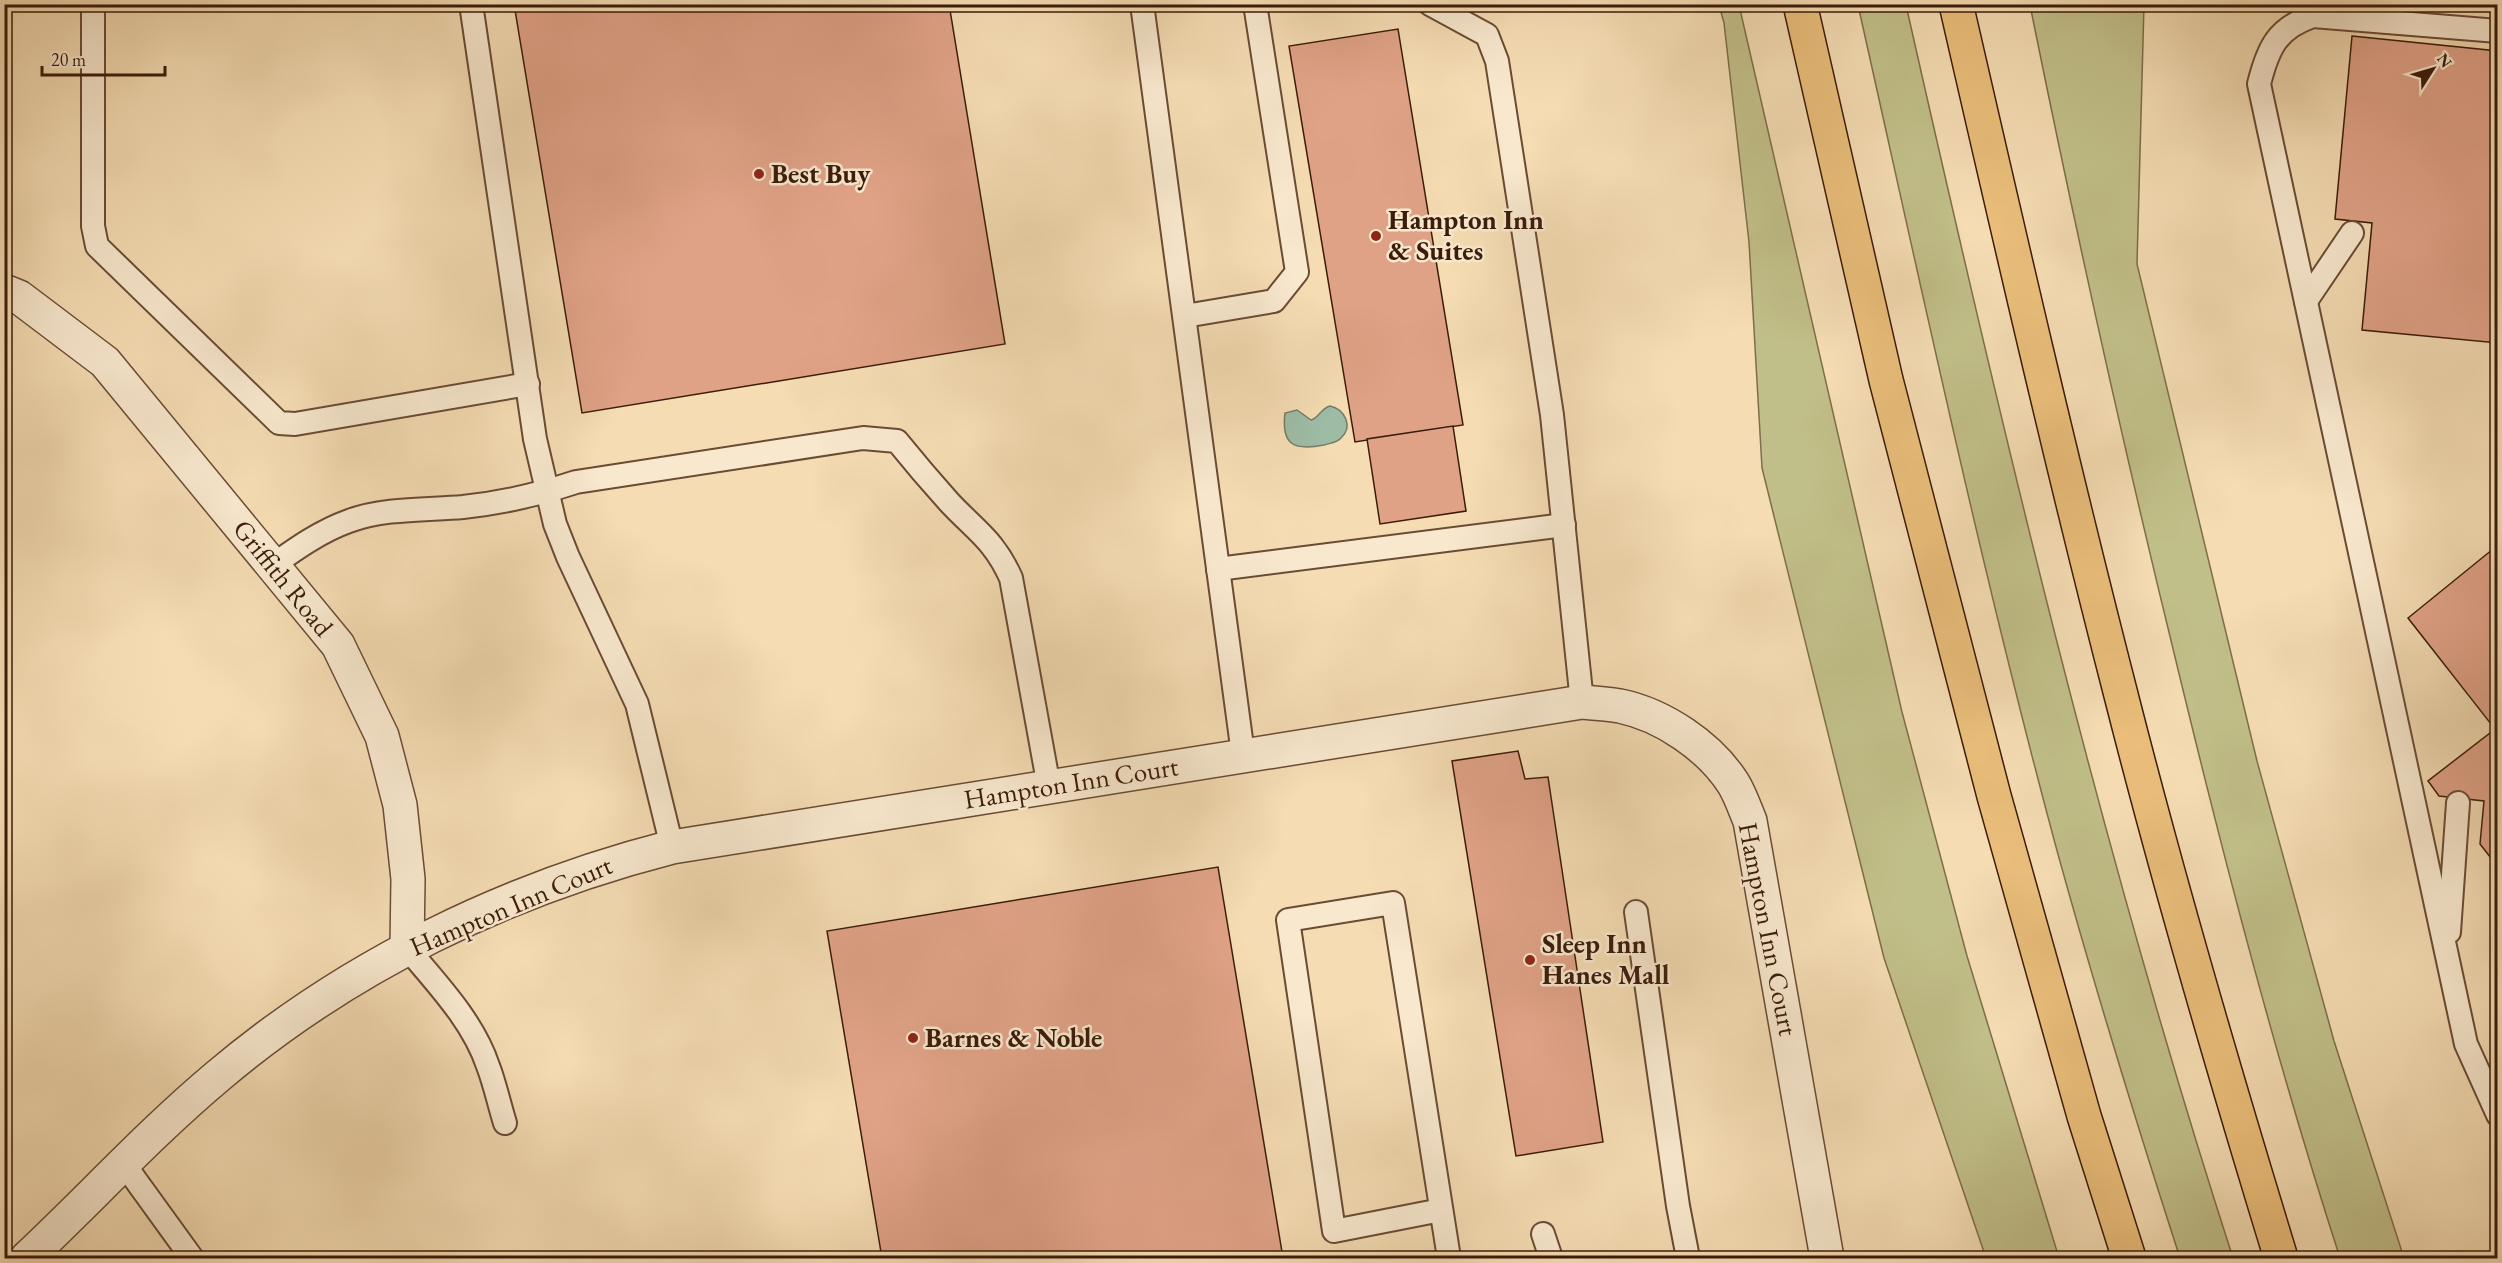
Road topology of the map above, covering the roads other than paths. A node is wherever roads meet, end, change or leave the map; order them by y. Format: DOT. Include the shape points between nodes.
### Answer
graph roads {
  1 [pos="93,4"];
  2 [pos="471,4"];
  3 [pos="1142,4"];
  4 [pos="1255,4"];
  5 [pos="1430,4"];
  6 [pos="1800,4"];
  7 [pos="1956,4"];
  8 [pos="2498,31"];
  9 [pos="2352,233"];
  10 [pos="4,291"];
  11 [pos="2306,301"];
  12 [pos="1185,316"];
  13 [pos="528,384"];
  14 [pos="548,492"];
  15 [pos="1564,525"];
  16 [pos="273,565"];
  17 [pos="1218,569"];
  18 [pos="1582,702"];
  19 [pos="1243,754"];
  20 [pos="1049,787"];
  21 [pos="2458,803"];
  22 [pos="672,847"];
  23 [pos="1636,912"];
  24 [pos="407,948"];
  25 [pos="2447,958"];
  26 [pos="2498,1115"];
  27 [pos="505,1123"];
  28 [pos="124,1164"];
  29 [pos="1441,1210"];
  30 [pos="1543,1234"];
  31 [pos="27,1258"];
  32 [pos="192,1258"];
  33 [pos="1449,1258"];
  34 [pos="1551,1258"];
  35 [pos="1688,1258"];
  36 [pos="1827,1258"];
  37 [pos="2129,1258"];
  38 [pos="2281,1258"];
  1 -- 13 [label="lane" via="93,217 97,246 279,423 296,424"];
  2 -- 13 [label="lane"];
  3 -- 12 [label="lane"];
  4 -- 12 [label="lane" via="1297,272 1274,301"];
  5 -- 15 [label="lane" via="1487,35 1497,61 1552,415"];
  6 -- 37 [label="highway" via="1886,380 1994,796 2084,1116"];
  7 -- 38 [label="highway" via="2121,697 2217,1046"];
  8 -- 11 [label="lane" via="2313,16 2293,23 2277,39 2265,60 2259,84"];
  9 -- 11 [label="lane"];
  10 -- 16 [label="street, Griffith Road" via="19,297 105,362"];
  11 -- 25 [label="lane"];
  12 -- 17 [label="lane"];
  13 -- 14 [label="lane" via="535,439"];
  14 -- 16 [label="lane" via="350,520 311,538"];
  14 -- 20 [label="lane" via="576,482 863,438 897,441 1002,556 1011,578"];
  14 -- 22 [label="lane" via="568,557 637,704"];
  15 -- 17 [label="lane"];
  15 -- 18 [label="lane"];
  16 -- 24 [label="street, Griffith Road" via="338,645 382,736 400,806 408,879"];
  17 -- 19 [label="lane"];
  18 -- 19 [label="street, Hampton Inn Court"];
  18 -- 36 [label="street, Hampton Inn Court" via="1621,706 1683,733 1733,783 1742,802 1750,821"];
  19 -- 20 [label="street, Hampton Inn Court"];
  20 -- 22 [label="street, Hampton Inn Court"];
  21 -- 25 [label="lane"];
  22 -- 24 [label="street, Hampton Inn Court" via="573,875"];
  23 -- 35 [label="lane"];
  24 -- 27 [label="lane" via="473,1036 488,1064"];
  24 -- 28 [label="street, Hampton Inn Court" via="269,1035 216,1077"];
  25 -- 26 [label="lane" via="2466,1044"];
  28 -- 31 [label="street, Hampton Inn Court"];
  28 -- 32 [label="lane"];
  29 -- 29 [label="lane" via="1393,903 1288,920 1334,1231"];
  29 -- 33 [label="lane"];
  30 -- 34 [label="lane"];
}
